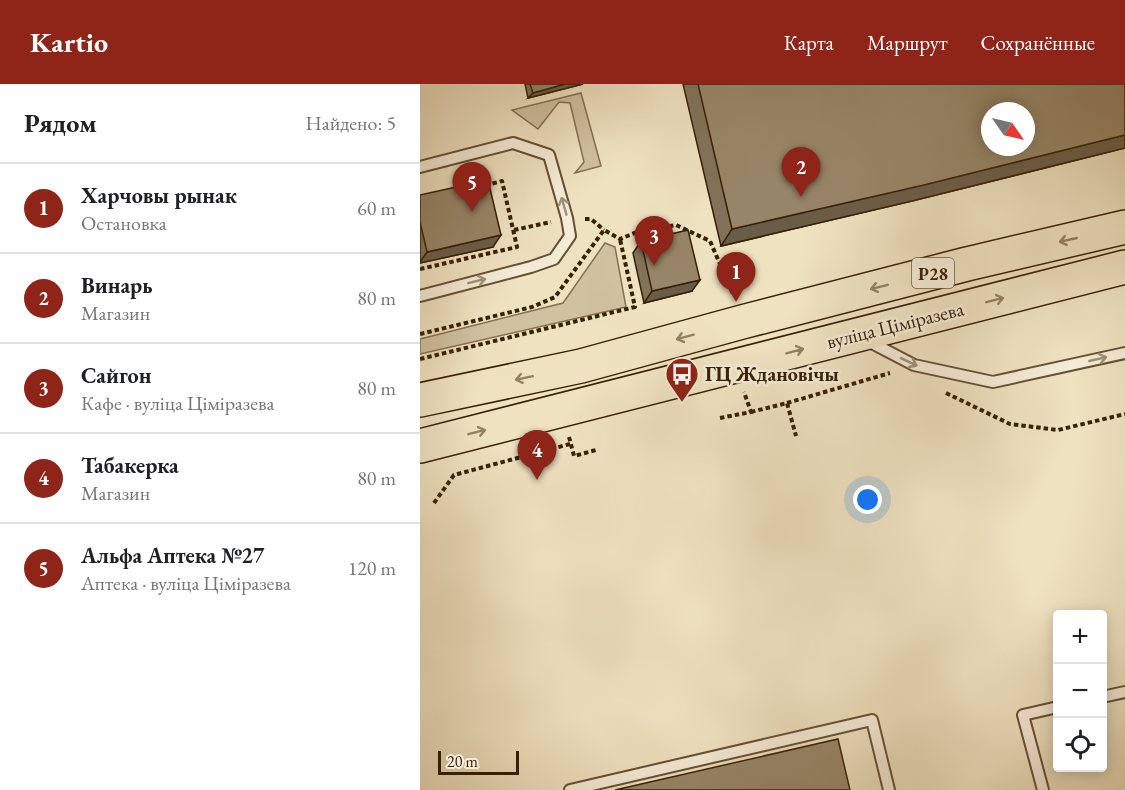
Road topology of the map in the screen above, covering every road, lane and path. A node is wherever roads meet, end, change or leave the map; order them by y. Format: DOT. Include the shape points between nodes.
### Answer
graph roads {
  1 [pos="420,167"];
  2 [pos="482,186"];
  3 [pos="1125,227"];
  4 [pos="620,239"];
  5 [pos="1125,267"];
  6 [pos="420,268"];
  7 [pos="420,296"];
  8 [pos="736,302"];
  9 [pos="420,334"];
  10 [pos="857,335"];
  11 [pos="1125,353"];
  12 [pos="420,359"];
  13 [pos="899,370"];
  14 [pos="743,387"];
  15 [pos="940,390"];
  16 [pos="420,400"];
  17 [pos="787,403"];
  18 [pos="751,412"];
  19 [pos="1125,414"];
  20 [pos="720,418"];
  21 [pos="567,431"];
  22 [pos="796,436"];
  23 [pos="570,444"];
  24 [pos="420,446"];
  25 [pos="596,450"];
  26 [pos="435,503"];
  27 [pos="1125,692"];
  28 [pos="1107,696"];
  29 [pos="1053,708"];
  30 [pos="570,790"];
  31 [pos="889,790"];
  32 [pos="1043,790"];
  7 -- 1 [label="lane, one-way" via="554,259 570,236 549,155 513,142"];
  2 -- 6 [label="path" via="502,181 517,247"];
  3 -- 16 [label="main road, вуліца Ціміразева / Р28, one-way" via="581,366"];
  4 -- 8 [label="path" via="676,225 710,241"];
  4 -- 9 [label="path" via="604,230 555,297 532,307"];
  4 -- 12 [label="path" via="635,307"];
  10 -- 5 [label="main road, вуліца Ціміразева / Р28, one-way"];
  10 -- 11 [label="lane, one-way" via="914,365 993,382"];
  24 -- 10 [label="main road, вуліца Ціміразева / Р28, one-way"];
  13 -- 17 [label="path"];
  14 -- 18 [label="path"];
  15 -- 19 [label="path" via="1010,424 1058,430"];
  17 -- 18 [label="path"];
  17 -- 22 [label="path"];
  18 -- 20 [label="path"];
  21 -- 23 [label="path"];
  23 -- 25 [label="path" via="574,456"];
  23 -- 26 [label="path" via="454,475"];
  27 -- 28 [label="lane"];
  29 -- 32 [label="lane" via="1023,716"];
  30 -- 31 [label="lane" via="872,720"];
}
